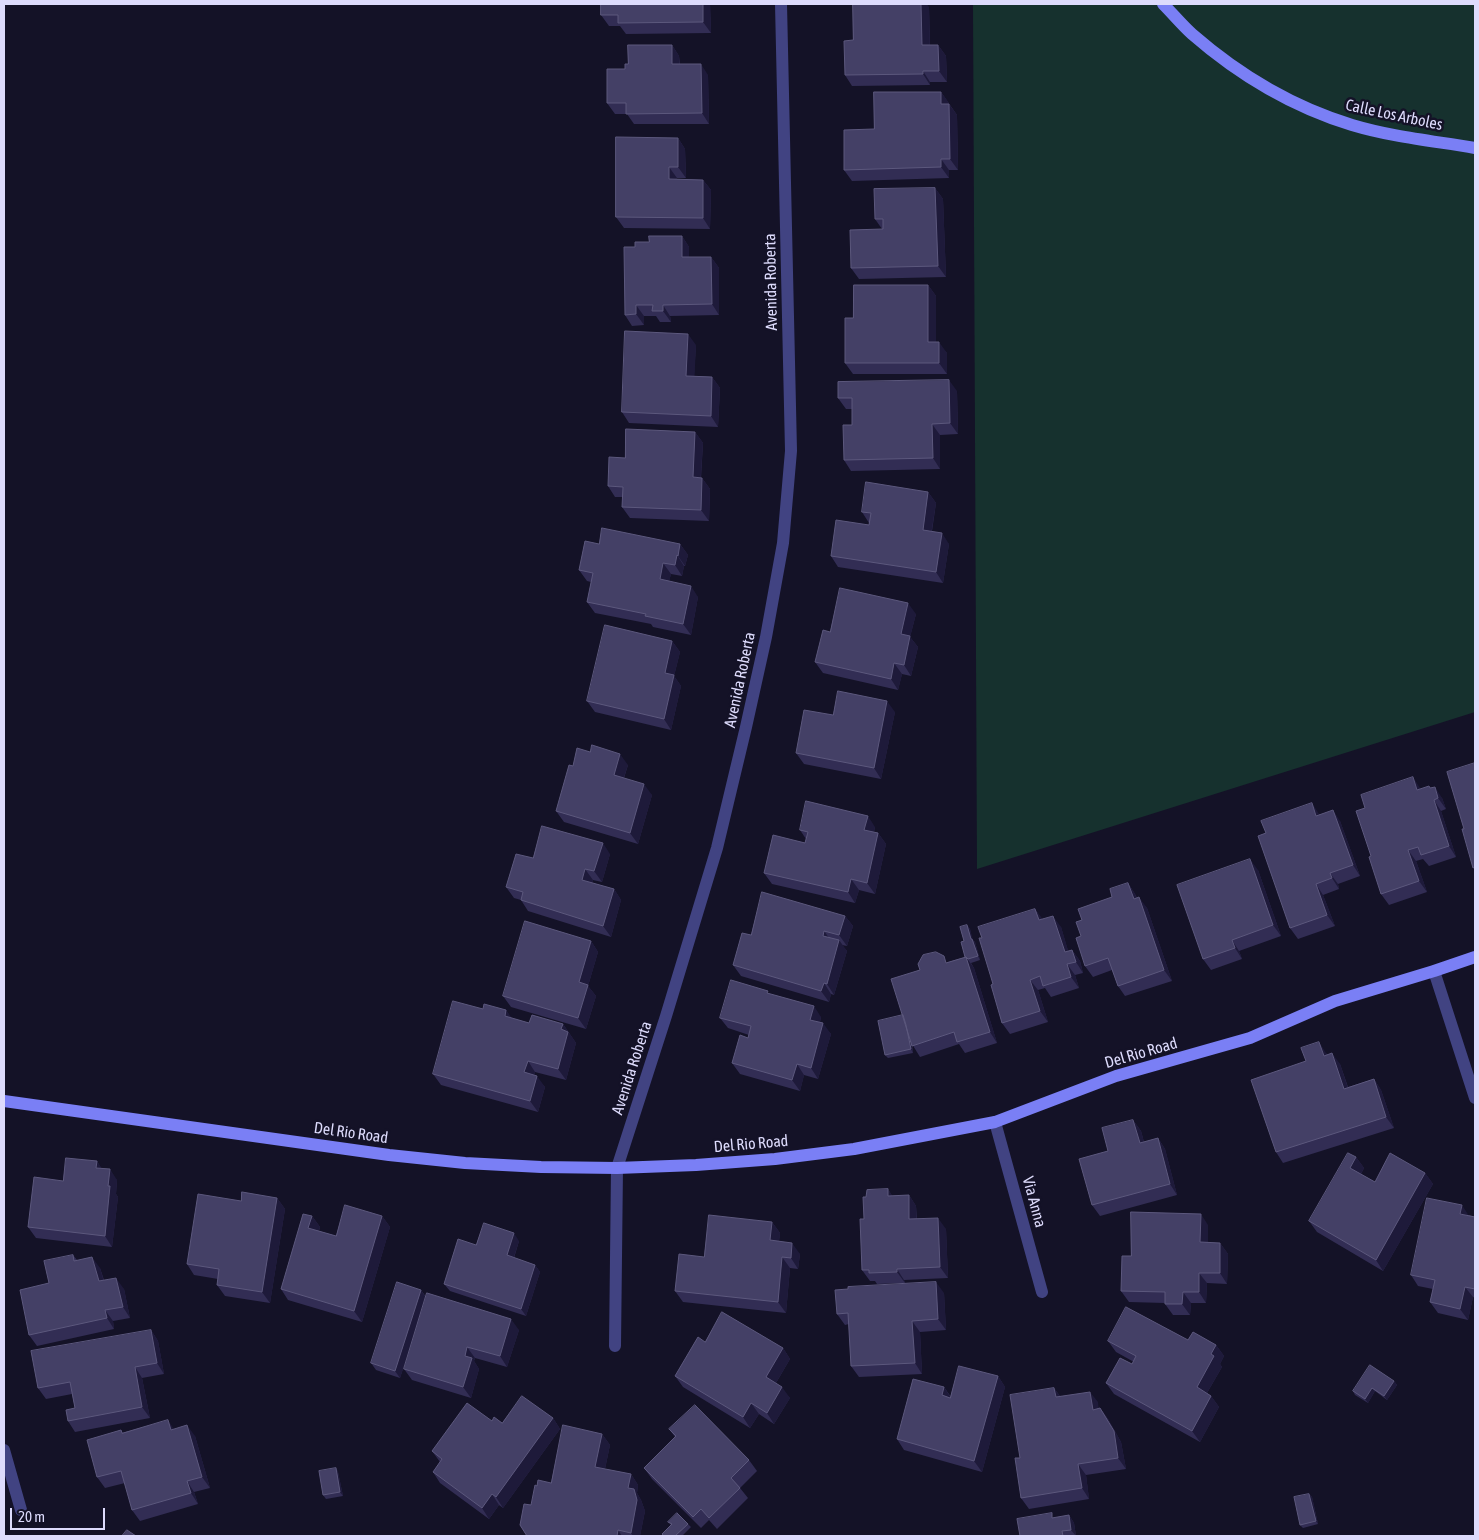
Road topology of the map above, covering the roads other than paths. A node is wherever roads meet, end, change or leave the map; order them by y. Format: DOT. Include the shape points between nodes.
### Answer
graph roads {
  1 [pos="781,4"];
  2 [pos="1163,4"];
  3 [pos="1475,148"];
  4 [pos="1475,957"];
  5 [pos="1434,971"];
  6 [pos="1475,1098"];
  7 [pos="4,1101"];
  8 [pos="995,1122"];
  9 [pos="617,1168"];
  10 [pos="1042,1292"];
  11 [pos="615,1346"];
  12 [pos="4,1450"];
  13 [pos="21,1510"];
  1 -- 9 [label="street, Avenida Roberta" via="791,451 783,543 766,637 717,848"];
  2 -- 3 [label="main road, Calle Los Arboles" via="1223,59 1292,102 1353,125"];
  4 -- 5 [label="main road, Del Rio Road"];
  5 -- 6 [label="street"];
  5 -- 8 [label="main road, Del Rio Road" via="1335,1001 1250,1038 1116,1076"];
  7 -- 9 [label="main road, Del Rio Road" via="389,1155 465,1163"];
  8 -- 9 [label="main road, Del Rio Road" via="854,1149 775,1159"];
  8 -- 10 [label="street, Via Anna"];
  9 -- 11 [label="street, Avenida Roberta"];
  12 -- 13 [label="street"];
}
